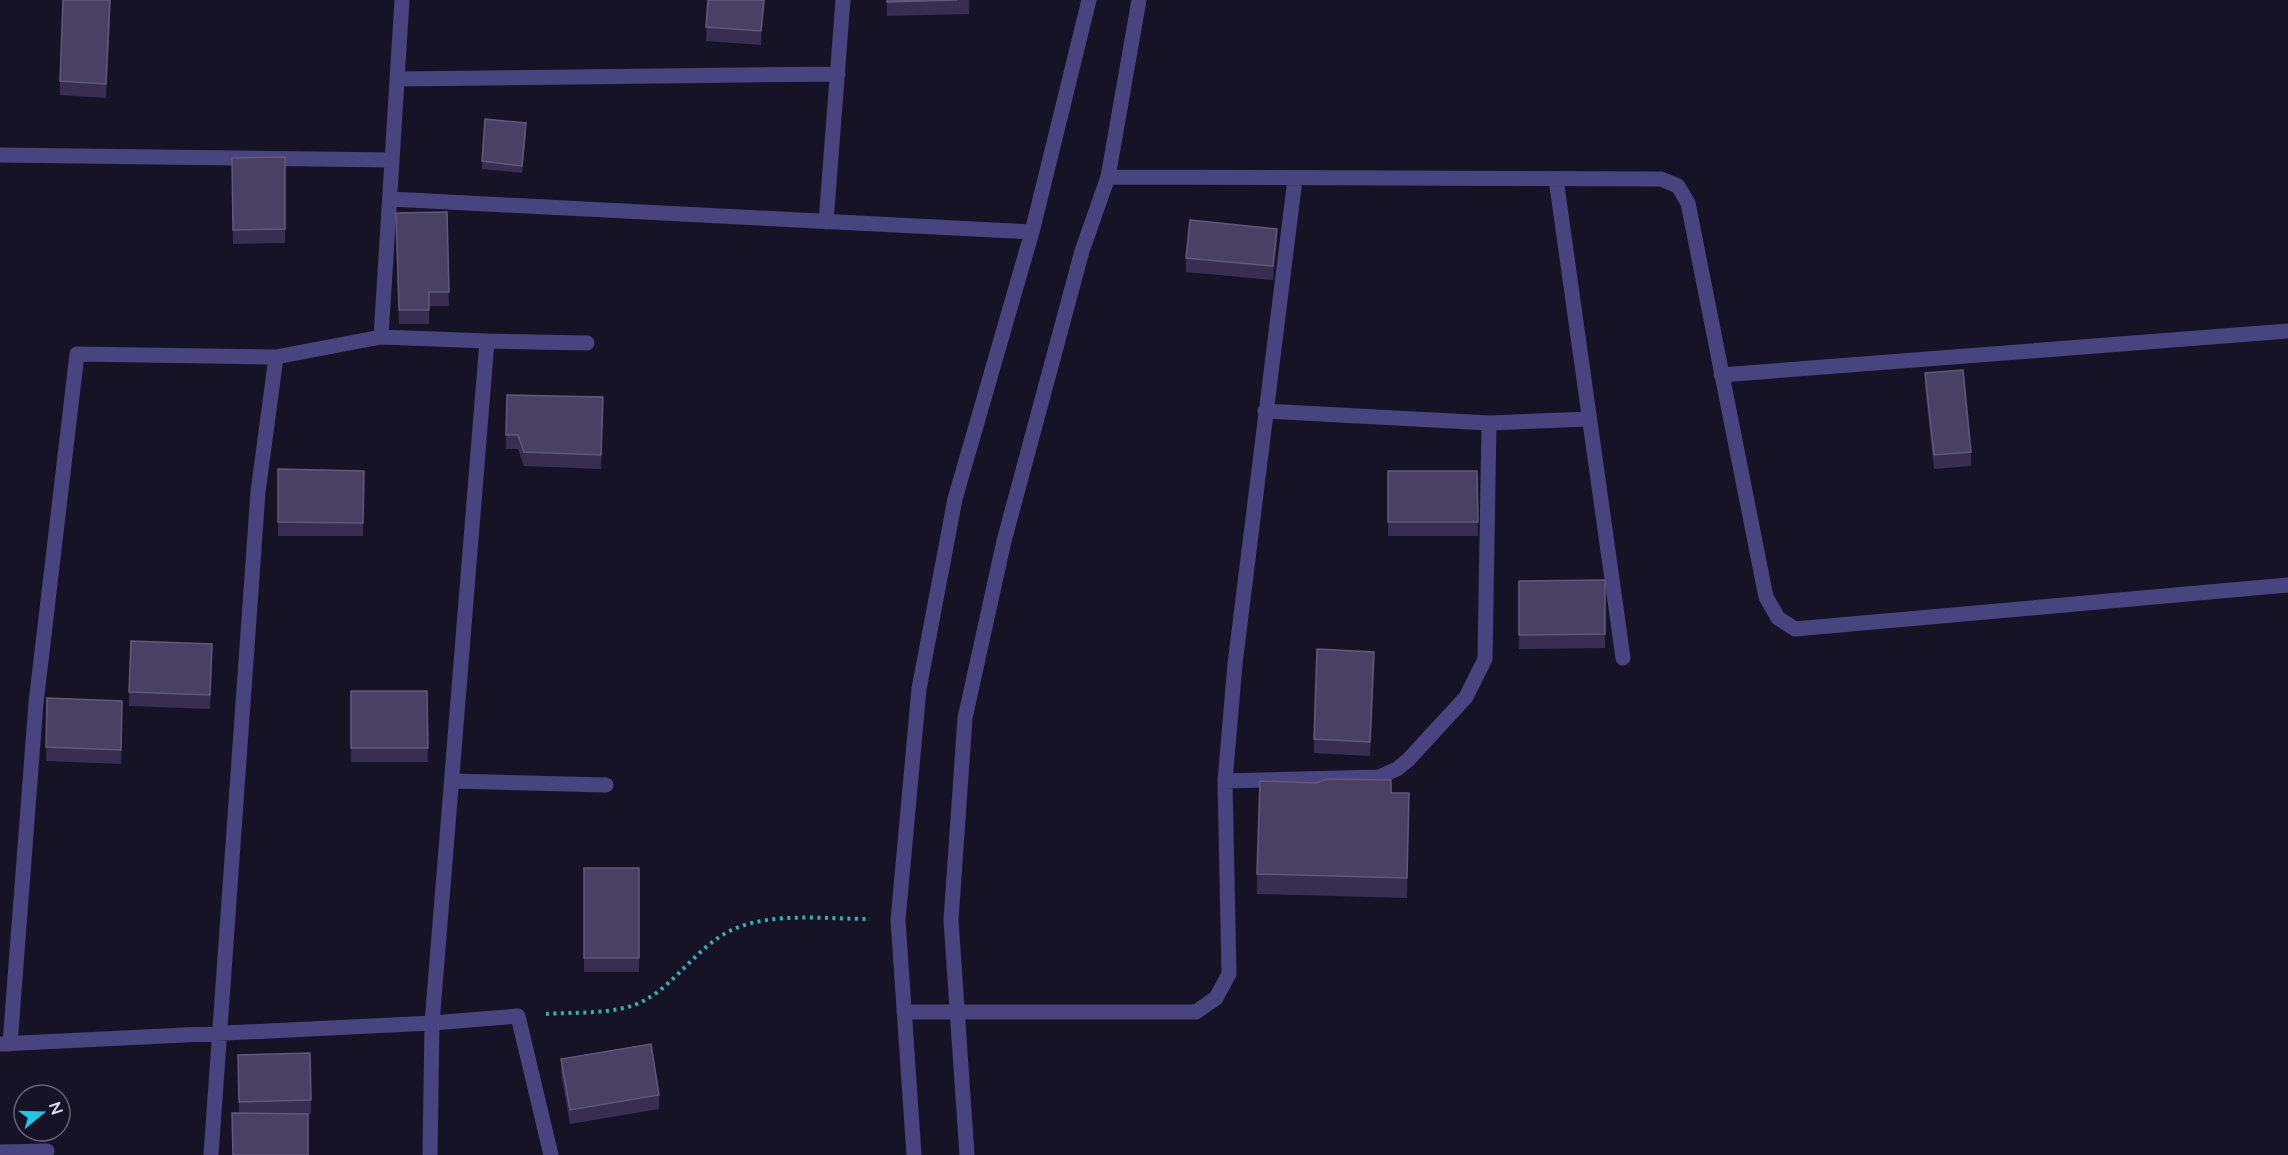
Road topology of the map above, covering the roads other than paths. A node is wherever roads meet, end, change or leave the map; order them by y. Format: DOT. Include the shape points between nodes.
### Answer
graph roads {
  1 [pos="402,0"];
  2 [pos="843,0"];
  3 [pos="1089,0"];
  4 [pos="1139,0"];
  5 [pos="838,74"];
  6 [pos="397,79"];
  7 [pos="0,155"];
  8 [pos="392,160"];
  9 [pos="1108,177"];
  10 [pos="1295,179"];
  11 [pos="1556,179"];
  12 [pos="390,199"];
  13 [pos="826,222"];
  14 [pos="1032,232"];
  15 [pos="2288,331"];
  16 [pos="381,337"];
  17 [pos="487,341"];
  18 [pos="587,343"];
  19 [pos="276,357"];
  20 [pos="1721,375"];
  21 [pos="1265,411"];
  22 [pos="1589,419"];
  23 [pos="1490,423"];
  24 [pos="2288,585"];
  25 [pos="1623,658"];
  26 [pos="452,781"];
  27 [pos="1225,781"];
  28 [pos="606,785"];
  29 [pos="957,1011"];
  30 [pos="904,1012"];
  31 [pos="432,1023"];
  32 [pos="220,1032"];
  33 [pos="5,1044"];
  34 [pos="47,1151"];
  35 [pos="0,1152"];
  36 [pos="211,1155"];
  37 [pos="430,1155"];
  38 [pos="551,1155"];
  39 [pos="914,1155"];
  40 [pos="967,1155"];
  1 -- 6 [label="street"];
  2 -- 5 [label="street"];
  3 -- 14 [label="street"];
  4 -- 9 [label="street"];
  5 -- 6 [label="street"];
  5 -- 13 [label="street"];
  6 -- 8 [label="street"];
  7 -- 8 [label="street"];
  8 -- 12 [label="street"];
  9 -- 10 [label="street"];
  9 -- 29 [label="street" via="1082,251 1004,541 965,718 951,920"];
  10 -- 11 [label="street"];
  10 -- 21 [label="street"];
  11 -- 20 [label="street" via="1661,179 1678,186 1689,203"];
  11 -- 22 [label="street"];
  12 -- 13 [label="street"];
  12 -- 16 [label="street"];
  13 -- 14 [label="street"];
  14 -- 30 [label="street" via="955,499 919,689 898,920"];
  15 -- 20 [label="street"];
  16 -- 17 [label="street"];
  16 -- 19 [label="street"];
  17 -- 18 [label="street"];
  17 -- 26 [label="street"];
  19 -- 32 [label="street" via="258,492"];
  19 -- 33 [label="street" via="76,354 36,704"];
  20 -- 24 [label="street" via="1766,597 1778,618 1795,629"];
  21 -- 23 [label="street"];
  21 -- 27 [label="street"];
  22 -- 23 [label="street"];
  22 -- 25 [label="street"];
  23 -- 27 [label="street" via="1485,659 1466,697 1408,760 1379,777"];
  26 -- 28 [label="street"];
  26 -- 31 [label="street"];
  27 -- 29 [label="street" via="1229,974 1216,998 1196,1012"];
  29 -- 30 [label="street"];
  29 -- 40 [label="street"];
  30 -- 39 [label="street"];
  31 -- 32 [label="street"];
  31 -- 37 [label="street"];
  31 -- 38 [label="street" via="518,1016"];
  32 -- 33 [label="street"];
  32 -- 36 [label="street"];
  34 -- 35 [label="street"];
}
